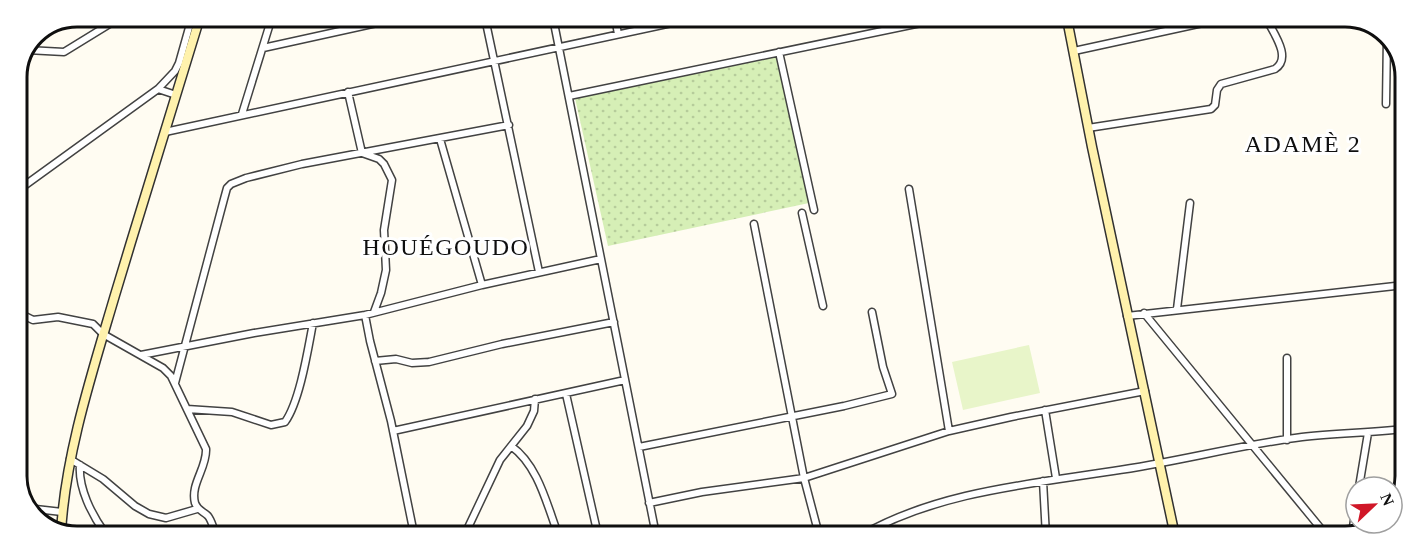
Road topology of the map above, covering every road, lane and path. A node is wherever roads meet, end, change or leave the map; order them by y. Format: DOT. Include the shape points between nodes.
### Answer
graph roads {
  1 [pos="105,27"];
  2 [pos="189,27"];
  3 [pos="198,27"];
  4 [pos="269,27"];
  5 [pos="359,27"];
  6 [pos="487,27"];
  7 [pos="555,27"];
  8 [pos="617,27"];
  9 [pos="646,27"];
  10 [pos="901,27"];
  11 [pos="1069,27"];
  12 [pos="1188,27"];
  13 [pos="1270,27"];
  14 [pos="618,34"];
  15 [pos="559,47"];
  16 [pos="263,48"];
  17 [pos="34,50"];
  18 [pos="1387,50"];
  19 [pos="1074,51"];
  20 [pos="779,52"];
  21 [pos="495,61"];
  22 [pos="158,89"];
  23 [pos="348,92"];
  24 [pos="176,95"];
  25 [pos="569,96"];
  26 [pos="1386,104"];
  27 [pos="242,114"];
  28 [pos="509,125"];
  29 [pos="1088,128"];
  30 [pos="165,132"];
  31 [pos="440,139"];
  32 [pos="362,153"];
  33 [pos="27,183"];
  34 [pos="909,189"];
  35 [pos="1190,203"];
  36 [pos="814,210"];
  37 [pos="802,213"];
  38 [pos="754,224"];
  39 [pos="601,259"];
  40 [pos="539,272"];
  41 [pos="482,285"];
  42 [pos="1395,286"];
  43 [pos="823,306"];
  44 [pos="1177,309"];
  45 [pos="374,312"];
  46 [pos="872,312"];
  47 [pos="1144,313"];
  48 [pos="365,315"];
  49 [pos="1127,316"];
  50 [pos="27,317"];
  51 [pos="614,322"];
  52 [pos="313,323"];
  53 [pos="103,334"];
  54 [pos="185,346"];
  55 [pos="141,355"];
  56 [pos="1287,358"];
  57 [pos="375,361"];
  58 [pos="625,381"];
  59 [pos="175,383"];
  60 [pos="1145,392"];
  61 [pos="566,394"];
  62 [pos="535,399"];
  63 [pos="187,409"];
  64 [pos="1045,410"];
  65 [pos="792,415"];
  66 [pos="1395,430"];
  67 [pos="393,431"];
  68 [pos="949,431"];
  69 [pos="1368,433"];
  70 [pos="1287,440"];
  71 [pos="511,446"];
  72 [pos="1252,446"];
  73 [pos="639,447"];
  74 [pos="70,459"];
  75 [pos="1160,462"];
  76 [pos="80,465"];
  77 [pos="1361,475"];
  78 [pos="804,478"];
  79 [pos="1056,478"];
  80 [pos="1043,481"];
  81 [pos="649,503"];
  82 [pos="198,509"];
  83 [pos="41,510"];
  84 [pos="62,512"];
  85 [pos="473,520"];
  86 [pos="61,523"];
  87 [pos="102,526"];
  88 [pos="213,526"];
  89 [pos="412,526"];
  90 [pos="470,526"];
  91 [pos="473,526"];
  92 [pos="555,526"];
  93 [pos="596,526"];
  94 [pos="654,526"];
  95 [pos="817,526"];
  96 [pos="881,526"];
  97 [pos="1045,526"];
  98 [pos="1173,526"];
  99 [pos="1319,526"];
  1 -- 17 [label="street" via="64,52"];
  2 -- 22 [label="street" via="179,63"];
  3 -- 24 [label="street"];
  4 -- 16 [label="street"];
  5 -- 16 [label="street"];
  6 -- 21 [label="street"];
  7 -- 15 [label="street"];
  8 -- 14 [label="street"];
  9 -- 14 [label="street"];
  10 -- 20 [label="street"];
  11 -- 19 [label="street"];
  12 -- 19 [label="street"];
  13 -- 29 [label="street" via="1282,52 1280,66 1221,84 1211,109"];
  14 -- 15 [label="street"];
  15 -- 21 [label="street"];
  15 -- 25 [label="street"];
  16 -- 27 [label="street"];
  18 -- 26 [label="street"];
  19 -- 29 [label="street"];
  20 -- 25 [label="street"];
  20 -- 36 [label="street"];
  21 -- 23 [label="street"];
  21 -- 28 [label="street"];
  22 -- 24 [label="street"];
  22 -- 33 [label="street"];
  23 -- 27 [label="street"];
  23 -- 32 [label="street"];
  24 -- 30 [label="street"];
  25 -- 39 [label="street"];
  27 -- 30 [label="street"];
  28 -- 31 [label="street"];
  28 -- 40 [label="street"];
  29 -- 49 [label="street"];
  30 -- 53 [label="street"];
  31 -- 32 [label="street"];
  31 -- 41 [label="street"];
  32 -- 45 [label="street" via="379,159 392,180 384,230 386,270"];
  32 -- 54 [label="street" via="246,178 227,188"];
  34 -- 68 [label="street"];
  35 -- 44 [label="street"];
  37 -- 43 [label="street"];
  38 -- 65 [label="street"];
  39 -- 40 [label="street"];
  39 -- 51 [label="street"];
  40 -- 41 [label="street"];
  41 -- 45 [label="street"];
  42 -- 44 [label="street"];
  44 -- 47 [label="street"];
  45 -- 48 [label="street"];
  46 -- 65 [label="street" via="892,394"];
  47 -- 49 [label="street"];
  47 -- 72 [label="street"];
  48 -- 52 [label="street"];
  48 -- 57 [label="street"];
  49 -- 60 [label="street"];
  50 -- 53 [label="street" via="57,317 93,324"];
  51 -- 57 [label="street" via="429,362"];
  51 -- 58 [label="street"];
  52 -- 54 [label="street"];
  52 -- 63 [label="street" via="299,384 285,422 272,425 232,412"];
  53 -- 55 [label="street"];
  53 -- 74 [label="street"];
  54 -- 55 [label="street"];
  54 -- 59 [label="street"];
  55 -- 59 [label="street" via="163,368"];
  56 -- 70 [label="street"];
  57 -- 67 [label="street"];
  58 -- 61 [label="street"];
  58 -- 73 [label="street"];
  59 -- 63 [label="street"];
  60 -- 64 [label="street"];
  60 -- 75 [label="street"];
  61 -- 62 [label="street"];
  61 -- 93 [label="street"];
  62 -- 67 [label="street"];
  62 -- 71 [label="street" via="528,426"];
  63 -- 82 [label="street" via="206,448 194,492"];
  64 -- 68 [label="street"];
  64 -- 79 [label="street"];
  65 -- 73 [label="street"];
  65 -- 78 [label="street"];
  66 -- 69 [label="street"];
  67 -- 89 [label="street"];
  68 -- 78 [label="street"];
  69 -- 70 [label="street"];
  69 -- 77 [label="street"];
  70 -- 72 [label="street"];
  71 -- 85 [label="street" via="500,460"];
  71 -- 92 [label="street" via="520,452 533,473"];
  72 -- 75 [label="street"];
  72 -- 99 [label="street"];
  73 -- 81 [label="street"];
  74 -- 76 [label="street"];
  74 -- 84 [label="street"];
  75 -- 79 [label="street"];
  75 -- 98 [label="street"];
  76 -- 82 [label="street" via="149,514 166,518"];
  76 -- 87 [label="street" via="80,478"];
  78 -- 81 [label="street"];
  78 -- 95 [label="street"];
  79 -- 80 [label="street"];
  80 -- 96 [label="street" via="944,502"];
  80 -- 97 [label="street"];
  81 -- 94 [label="street"];
  82 -- 88 [label="street" via="209,517"];
  83 -- 84 [label="street"];
  84 -- 86 [label="street"];
  85 -- 90 [label="street"];
  85 -- 91 [label="street"];
}
